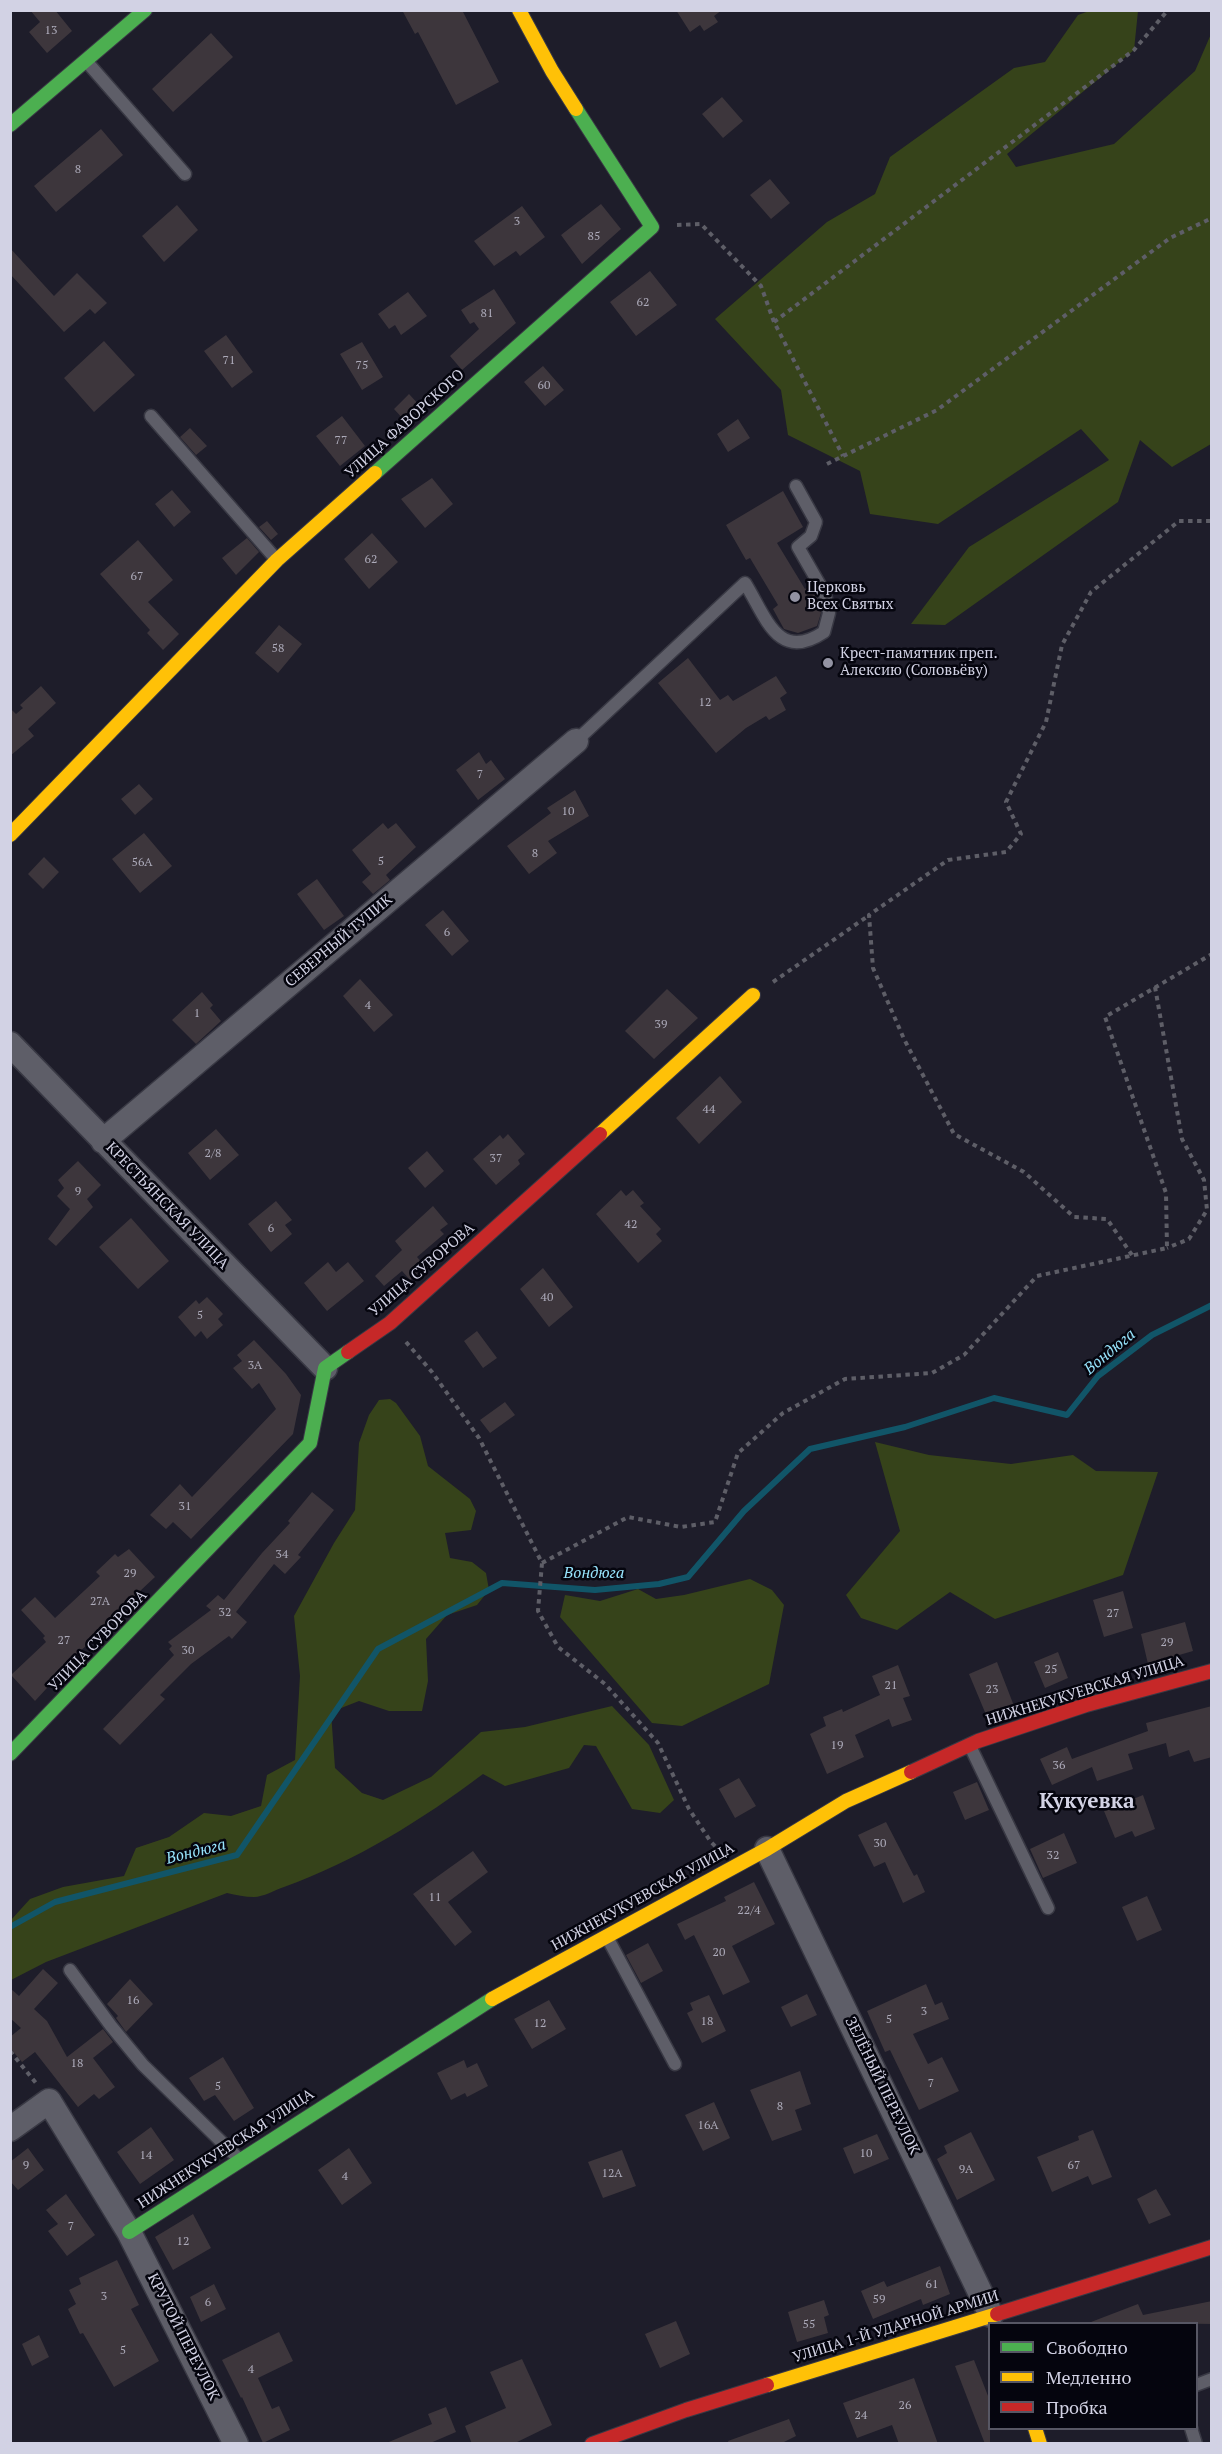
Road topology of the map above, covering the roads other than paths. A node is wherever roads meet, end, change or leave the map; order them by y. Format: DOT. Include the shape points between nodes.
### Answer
graph roads {
  1 [pos="145,10"];
  2 [pos="519,10"];
  3 [pos="86,61"];
  4 [pos="11,122"];
  5 [pos="185,174"];
  6 [pos="151,416"];
  7 [pos="796,486"];
  8 [pos="277,560"];
  9 [pos="576,741"];
  10 [pos="10,835"];
  11 [pos="753,995"];
  12 [pos="10,1044"];
  13 [pos="103,1141"];
  14 [pos="325,1368"];
  15 [pos="1212,1671"];
  16 [pos="969,1745"];
  17 [pos="10,1754"];
  18 [pos="767,1849"];
  19 [pos="1048,1908"];
  20 [pos="606,1936"];
  21 [pos="69,1970"];
  22 [pos="675,2064"];
  23 [pos="10,2129"];
  24 [pos="240,2160"];
  25 [pos="129,2232"];
  26 [pos="1212,2247"];
  27 [pos="993,2319"];
  28 [pos="1212,2379"];
  29 [pos="1198,2385"];
  30 [pos="236,2444"];
  31 [pos="592,2444"];
  1 -- 3 [label="street"];
  2 -- 8 [label="street, УЛИЦА ФАВОРСКОГО" via="552,71 652,227"];
  3 -- 4 [label="street"];
  3 -- 5 [label="lane"];
  6 -- 8 [label="lane"];
  7 -- 9 [label="lane" via="816,522 811,536 798,547 825,594 829,613 824,632 811,641 791,644 778,637 745,583"];
  8 -- 10 [label="street, УЛИЦА ФАВОРСКОГО"];
  9 -- 13 [label="street, СЕВЕРНЫЙ ТУПИК"];
  11 -- 14 [label="street, УЛИЦА СУВОРОВА" via="390,1323"];
  12 -- 13 [label="street, КРЕСТЬЯНСКАЯ УЛИЦА"];
  13 -- 14 [label="street, КРЕСТЬЯНСКАЯ УЛИЦА"];
  14 -- 17 [label="street, УЛИЦА СУВОРОВА" via="310,1443"];
  15 -- 16 [label="street, НИЖНЕКУКУЕВСКАЯ УЛИЦА" via="1086,1705"];
  16 -- 18 [label="street, НИЖНЕКУКУЕВСКАЯ УЛИЦА" via="846,1801"];
  16 -- 19 [label="lane"];
  18 -- 20 [label="street, НИЖНЕКУКУЕВСКАЯ УЛИЦА"];
  18 -- 27 [label="street, ЗЕЛЁНЫЙ ПЕРЕУЛОК"];
  20 -- 22 [label="lane"];
  20 -- 24 [label="street, НИЖНЕКУКУЕВСКАЯ УЛИЦА" via="479,2006"];
  21 -- 24 [label="lane" via="143,2065"];
  23 -- 25 [label="street, КРУТОЙ ПЕРЕУЛОК" via="49,2101"];
  24 -- 25 [label="street, НИЖНЕКУКУЕВСКАЯ УЛИЦА"];
  25 -- 30 [label="street, КРУТОЙ ПЕРЕУЛОК"];
  26 -- 27 [label="street, УЛИЦА 1-Й УДАРНОЙ АРМИИ"];
  27 -- 31 [label="street, УЛИЦА 1-Й УДАРНОЙ АРМИИ" via="686,2410"];
  28 -- 29 [label="lane"];
}
